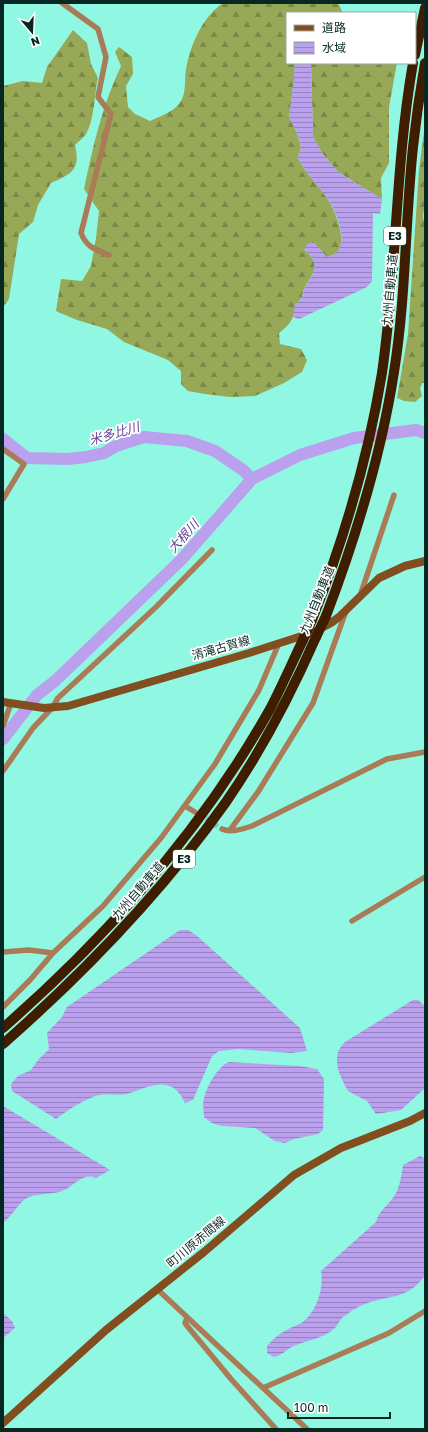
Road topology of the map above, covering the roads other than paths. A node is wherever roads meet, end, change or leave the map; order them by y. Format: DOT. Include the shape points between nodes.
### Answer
graph roads {
  1 [pos="62,3"];
  2 [pos="425,8"];
  3 [pos="416,50"];
  4 [pos="425,63"];
  5 [pos="414,64"];
  6 [pos="109,255"];
  7 [pos="3,449"];
  8 [pos="394,495"];
  9 [pos="3,499"];
  10 [pos="212,550"];
  11 [pos="425,561"];
  12 [pos="361,593"];
  13 [pos="346,610"];
  14 [pos="279,643"];
  15 [pos="7,703"];
  16 [pos="48,708"];
  17 [pos="3,726"];
  18 [pos="425,752"];
  19 [pos="3,771"];
  20 [pos="185,806"];
  21 [pos="195,812"];
  22 [pos="222,829"];
  23 [pos="230,830"];
  24 [pos="425,877"];
  25 [pos="352,921"];
  26 [pos="3,952"];
  27 [pos="53,953"];
  28 [pos="3,1007"];
  29 [pos="3,1028"];
  30 [pos="3,1044"];
  31 [pos="425,1113"];
  32 [pos="157,1289"];
  33 [pos="425,1311"];
  34 [pos="187,1318"];
  35 [pos="263,1388"];
  36 [pos="3,1423"];
  37 [pos="276,1429"];
  38 [pos="307,1429"];
  1 -- 6 [label="street" via="98,29 106,57 98,97 111,114 81,233 84,242 89,246"];
  2 -- 3 [label="highway"];
  4 -- 30 [label="highway, 九州自動車道 / E3, bridge" via="413,147 404,286 388,406 378,453 348,557 326,616 298,677 259,750 227,801 188,854 149,901 107,945 68,985"];
  5 -- 29 [label="highway, 九州自動車道 / E3, bridge" via="402,148 386,334 375,410 353,504 338,553 312,620 270,708 247,748 177,849 138,896 98,938"];
  7 -- 9 [label="street" via="24,464"];
  8 -- 12 [label="street"];
  10 -- 16 [label="street" via="156,607"];
  11 -- 12 [label="main road, 清滝古賀線" via="388,573"];
  12 -- 13 [label="main road, 清滝古賀線"];
  13 -- 14 [label="main road, 清滝古賀線" via="331,623 314,632"];
  13 -- 23 [label="street" via="313,703 288,746"];
  14 -- 16 [label="main road, 清滝古賀線" via="68,706"];
  14 -- 20 [label="street" via="259,690 215,764"];
  15 -- 16 [label="main road, 清滝古賀線"];
  15 -- 17 [label="street"];
  16 -- 19 [label="street"];
  18 -- 23 [label="street" via="387,759 336,782 272,817 243,829"];
  20 -- 21 [label="street"];
  20 -- 27 [label="street" via="129,878"];
  22 -- 23 [label="street"];
  24 -- 25 [label="street"];
  26 -- 27 [label="street" via="29,950"];
  27 -- 28 [label="street"];
  31 -- 32 [label="main road, 町川原赤間線" via="341,1148 294,1175"];
  32 -- 34 [label="street"];
  32 -- 36 [label="main road, 町川原赤間線" via="80,1352"];
  33 -- 35 [label="street" via="389,1333"];
  34 -- 35 [label="street"];
  34 -- 37 [label="street" via="185,1323 188,1327 230,1379"];
  35 -- 38 [label="street"];
}
